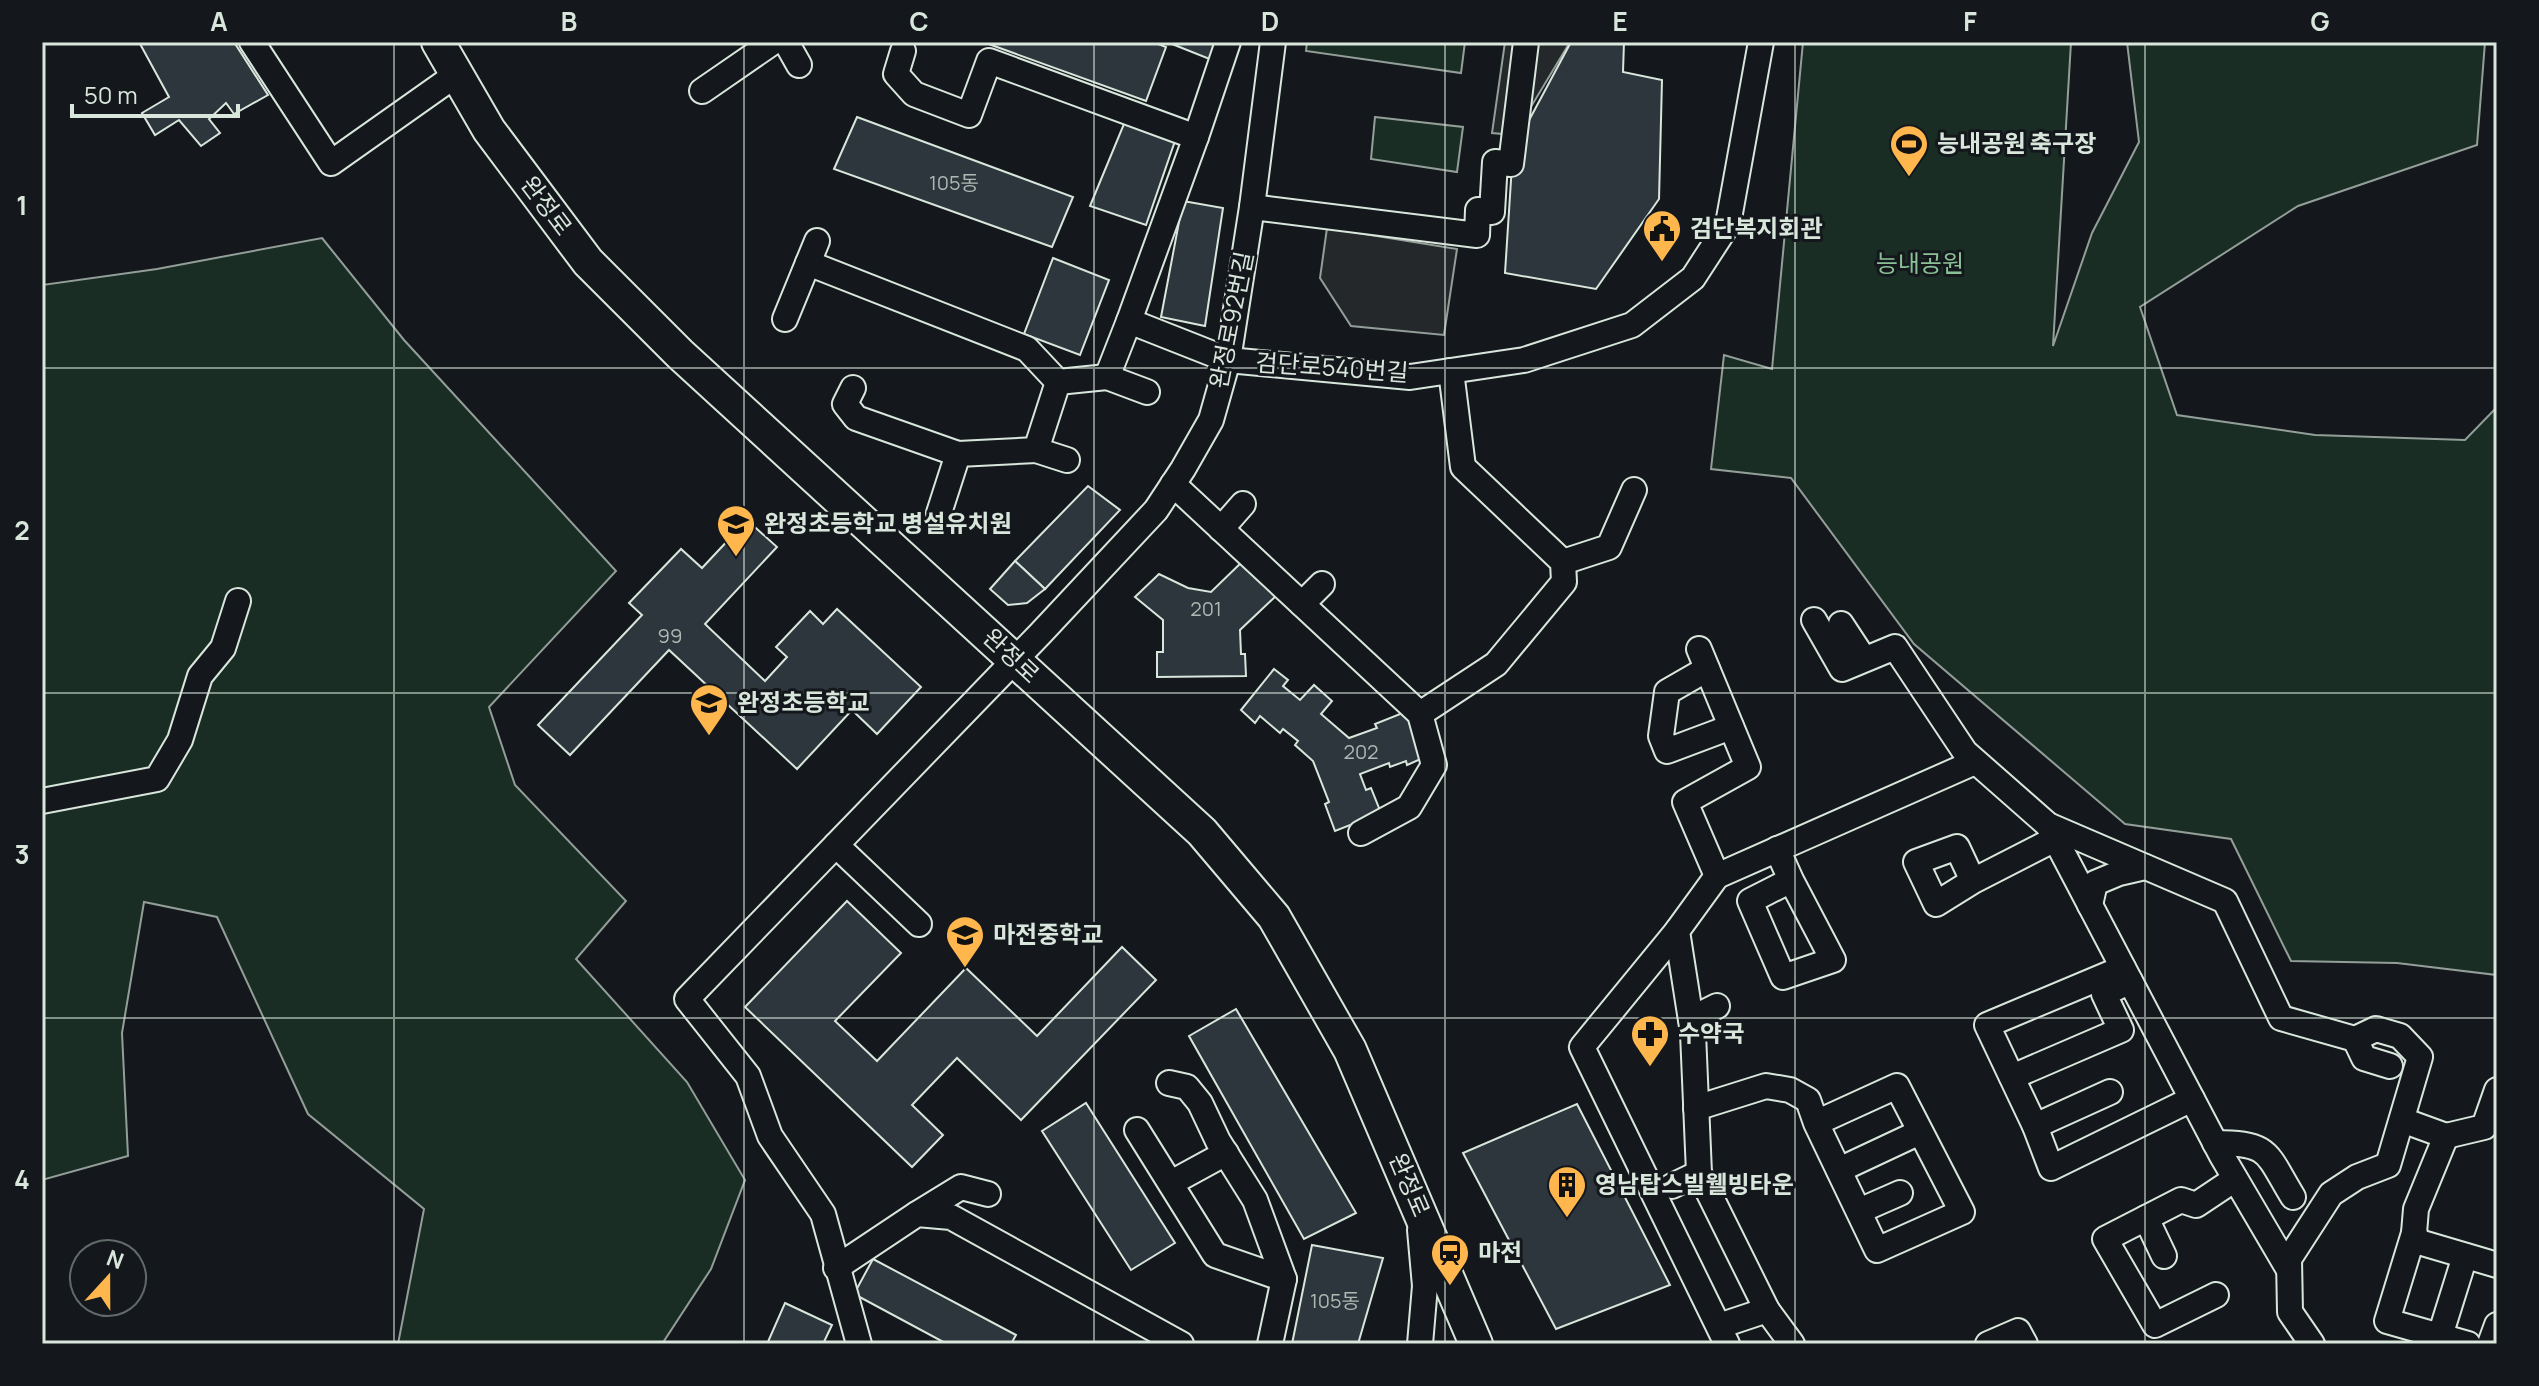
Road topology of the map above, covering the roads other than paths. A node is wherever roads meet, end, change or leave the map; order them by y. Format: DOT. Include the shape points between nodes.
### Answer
graph roads {
  1 [pos="252,42"];
  2 [pos="438,42"];
  3 [pos="773,42"];
  4 [pos="786,42"];
  5 [pos="1228,42"];
  6 [pos="1273,42"];
  7 [pos="1526,42"];
  8 [pos="1761,42"];
  9 [pos="903,51"];
  10 [pos="799,65"];
  11 [pos="457,74"];
  12 [pos="702,91"];
  13 [pos="1196,137"];
  14 [pos="1252,207"];
  15 [pos="785,319"];
  16 [pos="1129,321"];
  17 [pos="1228,360"];
  18 [pos="1451,371"];
  19 [pos="1107,377"];
  20 [pos="1058,382"];
  21 [pos="853,388"];
  22 [pos="1147,392"];
  23 [pos="1036,450"];
  24 [pos="958,454"];
  25 [pos="1067,460"];
  26 [pos="1173,484"];
  27 [pos="1634,490"];
  28 [pos="1243,504"];
  29 [pos="939,513"];
  30 [pos="1221,529"];
  31 [pos="1563,562"];
  32 [pos="1322,584"];
  33 [pos="238,601"];
  34 [pos="1302,604"];
  35 [pos="1814,620"];
  36 [pos="1841,624"];
  37 [pos="1864,659"];
  38 [pos="1015,660"];
  39 [pos="1420,714"];
  40 [pos="1731,727"];
  41 [pos="1975,762"];
  42 [pos="42,801"];
  43 [pos="2051,832"];
  44 [pos="1361,833"];
  45 [pos="836,845"];
  46 [pos="1777,849"];
  47 [pos="2145,867"];
  48 [pos="1717,876"];
  49 [pos="1791,880"];
  50 [pos="1973,881"];
  51 [pos="2090,905"];
  52 [pos="919,924"];
  53 [pos="1677,931"];
  54 [pos="2126,974"];
  55 [pos="1717,1006"];
  56 [pos="1691,1019"];
  57 [pos="2355,1039"];
  58 [pos="2390,1066"];
  59 [pos="2012,1077"];
  60 [pos="1169,1083"];
  61 [pos="2497,1090"];
  62 [pos="2110,1092"];
  63 [pos="2192,1099"];
  64 [pos="1696,1108"];
  65 [pos="2402,1120"];
  66 [pos="1816,1123"];
  67 [pos="2035,1126"];
  68 [pos="2490,1129"];
  69 [pos="1137,1130"];
  70 [pos="1920,1132"];
  71 [pos="2446,1136"];
  72 [pos="2215,1143"];
  73 [pos="1226,1153"];
  74 [pos="1839,1170"];
  75 [pos="1699,1173"];
  76 [pos="2235,1179"];
  77 [pos="1171,1183"];
  78 [pos="1672,1186"];
  79 [pos="1900,1193"];
  80 [pos="988,1194"];
  81 [pos="2293,1197"];
  82 [pos="1417,1204"];
  83 [pos="1859,1211"];
  84 [pos="917,1214"];
  85 [pos="2146,1218"];
  86 [pos="2414,1233"];
  87 [pos="2164,1256"];
  88 [pos="2465,1256"];
  89 [pos="2497,1265"];
  90 [pos="836,1268"];
  91 [pos="2289,1270"];
  92 [pos="1284,1279"];
  93 [pos="2216,1295"];
  94 [pos="1767,1310"];
  95 [pos="2497,1325"];
  96 [pos="2440,1336"];
  97 [pos="1722,1338"];
  98 [pos="1785,1342"];
  99 [pos="2316,1342"];
  100 [pos="859,1344"];
  101 [pos="1181,1344"];
  102 [pos="1270,1344"];
  103 [pos="1420,1344"];
  104 [pos="1476,1344"];
  105 [pos="1988,1344"];
  106 [pos="2025,1344"];
  107 [pos="2468,1344"];
  108 [pos="2490,1344"];
  1 -- 11 [label="street" via="331,163"];
  2 -- 11 [label="main road, 완정로"];
  3 -- 12 [label="street"];
  4 -- 10 [label="street"];
  5 -- 13 [label="street"];
  6 -- 14 [label="street, 완정로92번길"];
  7 -- 14 [label="street" via="1511,164 1495,162 1492,212 1478,210 1477,235"];
  8 -- 18 [label="street, 검단로540번길" via="1728,224 1693,278 1632,325 1524,360"];
  9 -- 13 [label="street" via="896,74 914,94 969,115 989,61"];
  11 -- 38 [label="main road, 완정로" via="489,130 588,262 680,354"];
  13 -- 16 [label="street"];
  14 -- 17 [label="street, 완정로92번길"];
  15 -- 20 [label="street" via="812,252 1027,349"];
  16 -- 17 [label="street, 검단로540번길"];
  16 -- 19 [label="street"];
  17 -- 18 [label="street, 검단로540번길" via="1410,377"];
  17 -- 26 [label="street, 완정로92번길" via="1211,420"];
  18 -- 31 [label="street" via="1463,467"];
  19 -- 20 [label="street"];
  19 -- 22 [label="street"];
  20 -- 23 [label="street"];
  21 -- 24 [label="street" via="845,404 856,418"];
  23 -- 24 [label="street"];
  23 -- 25 [label="street"];
  24 -- 29 [label="street"];
  26 -- 30 [label="street"];
  26 -- 38 [label="street, 완정로92번길" via="1156,510"];
  27 -- 31 [label="street" via="1609,547"];
  28 -- 30 [label="street"];
  30 -- 34 [label="street"];
  31 -- 39 [label="street" via="1564,582 1496,664"];
  32 -- 34 [label="street"];
  33 -- 42 [label="street" via="223,648 200,676 180,740 157,779"];
  34 -- 39 [label="street"];
  35 -- 37 [label="street" via="1842,669"];
  36 -- 37 [label="street"];
  37 -- 41 [label="street" via="1895,647"];
  38 -- 45 [label="street, 완정로92번길"];
  38 -- 82 [label="main road, 완정로" via="1202,832 1274,917 1350,1050"];
  39 -- 44 [label="street" via="1434,765 1409,807"];
  40 -- 40 [label="street" via="1703,659 1667,692 1661,736 1667,751"];
  40 -- 48 [label="street" via="1748,767 1685,802"];
  41 -- 43 [label="street"];
  41 -- 46 [label="street"];
  43 -- 47 [label="street"];
  43 -- 50 [label="street"];
  43 -- 51 [label="street"];
  45 -- 52 [label="street"];
  45 -- 90 [label="street, 완정로92번길" via="687,999 748,1076 770,1136 823,1214"];
  46 -- 48 [label="street"];
  46 -- 49 [label="street"];
  47 -- 51 [label="street" via="2095,883"];
  47 -- 57 [label="street" via="2225,901 2281,1018"];
  48 -- 53 [label="street"];
  51 -- 54 [label="street"];
  53 -- 56 [label="street"];
  53 -- 97 [label="street" via="1582,1047"];
  54 -- 59 [label="street" via="2104,994 2121,1030"];
  54 -- 59 [label="street" via="1987,1025"];
  54 -- 63 [label="street"];
  55 -- 56 [label="street"];
  56 -- 64 [label="street"];
  57 -- 58 [label="street" via="2364,1058"];
  57 -- 65 [label="street" via="2376,1029 2400,1036 2420,1057"];
  59 -- 67 [label="street"];
  60 -- 73 [label="street" via="1187,1087"];
  61 -- 68 [label="street"];
  62 -- 67 [label="street"];
  63 -- 67 [label="street" via="2051,1168"];
  63 -- 72 [label="street"];
  64 -- 66 [label="street" via="1766,1086 1808,1100"];
  64 -- 75 [label="street"];
  65 -- 71 [label="street"];
  65 -- 91 [label="street" via="2388,1165 2331,1194 2289,1259"];
  66 -- 70 [label="street" via="1897,1086"];
  66 -- 74 [label="street"];
  68 -- 71 [label="street"];
  69 -- 77 [label="street"];
  70 -- 74 [label="street"];
  70 -- 83 [label="street" via="1962,1212 1877,1250"];
  71 -- 86 [label="street" via="2416,1209"];
  72 -- 76 [label="street"];
  72 -- 81 [label="street" via="2246,1143 2263,1150"];
  73 -- 77 [label="street"];
  73 -- 92 [label="street" via="1255,1200"];
  74 -- 83 [label="street"];
  75 -- 78 [label="street"];
  75 -- 94 [label="street"];
  76 -- 85 [label="street" via="2196,1205 2181,1200"];
  76 -- 91 [label="street"];
  77 -- 92 [label="street" via="1215,1255"];
  79 -- 83 [label="street"];
  80 -- 84 [label="street" via="961,1187"];
  82 -- 103 [label="street" via="1425,1286"];
  82 -- 104 [label="main road, 완정로"];
  84 -- 90 [label="street"];
  84 -- 101 [label="street" via="951,1217"];
  85 -- 87 [label="street"];
  85 -- 93 [label="street" via="2105,1239 2155,1325"];
  86 -- 88 [label="street" via="2419,1242"];
  86 -- 96 [label="street" via="2387,1321"];
  88 -- 89 [label="street"];
  88 -- 96 [label="street"];
  90 -- 100 [label="street"];
  91 -- 99 [label="street" via="2290,1312"];
  92 -- 102 [label="street"];
  94 -- 97 [label="street"];
  94 -- 98 [label="street"];
  95 -- 108 [label="street"];
  96 -- 107 [label="street"];
  105 -- 106 [label="street" via="2018,1331"];
}
